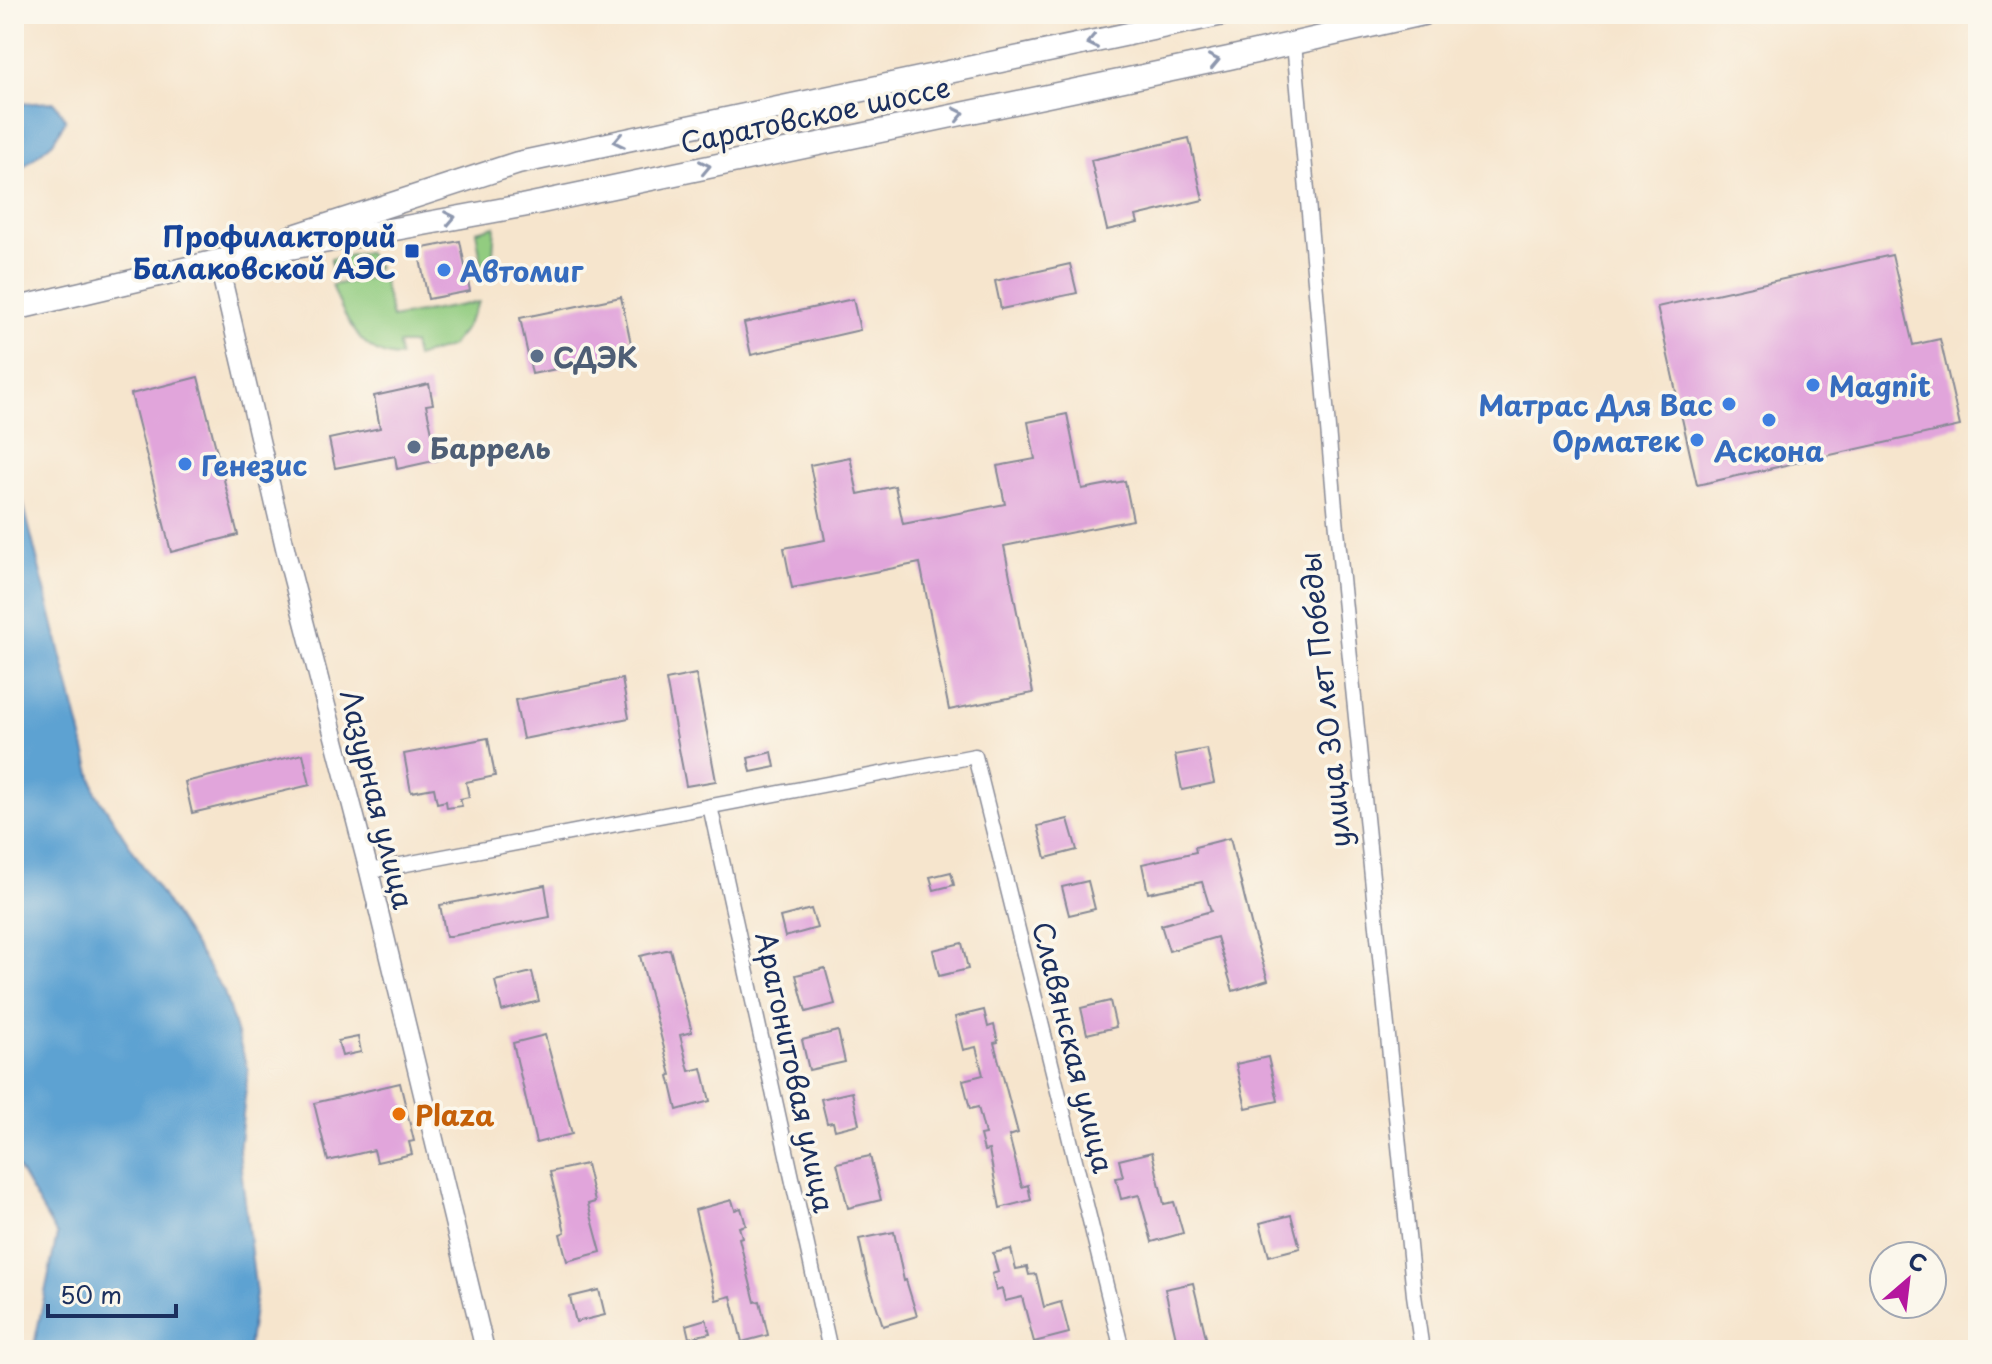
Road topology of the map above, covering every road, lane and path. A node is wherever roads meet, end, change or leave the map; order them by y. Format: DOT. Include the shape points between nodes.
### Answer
graph roads {
  1 [pos="1223,14"];
  2 [pos="1423,14"];
  3 [pos="1353,19"];
  4 [pos="1294,43"];
  5 [pos="373,210"];
  6 [pos="373,234"];
  7 [pos="218,261"];
  8 [pos="14,309"];
  9 [pos="710,806"];
  10 [pos="369,871"];
  11 [pos="485,1350"];
  12 [pos="830,1350"];
  13 [pos="1122,1350"];
  14 [pos="1422,1350"];
  1 -- 5 [label="main road, Саратовское шоссе, one-way" via="518,163"];
  2 -- 3 [label="main road, Саратовское шоссе"];
  3 -- 4 [label="main road, Саратовское шоссе"];
  6 -- 4 [label="main road, Саратовское шоссе, one-way"];
  4 -- 14 [label="street, улица 30 лет Победы" via="1336,519"];
  5 -- 6 [label="main road"];
  5 -- 7 [label="main road, Саратовское шоссе"];
  6 -- 7 [label="main road, Саратовское шоссе"];
  7 -- 8 [label="main road, Саратовское шоссе"];
  7 -- 10 [label="street, Лазурная улица"];
  9 -- 10 [label="street"];
  9 -- 12 [label="street, Арагонитовая улица"];
  9 -- 13 [label="street, Славянская улица" via="975,756"];
  10 -- 11 [label="street, Лазурная улица"];
}
